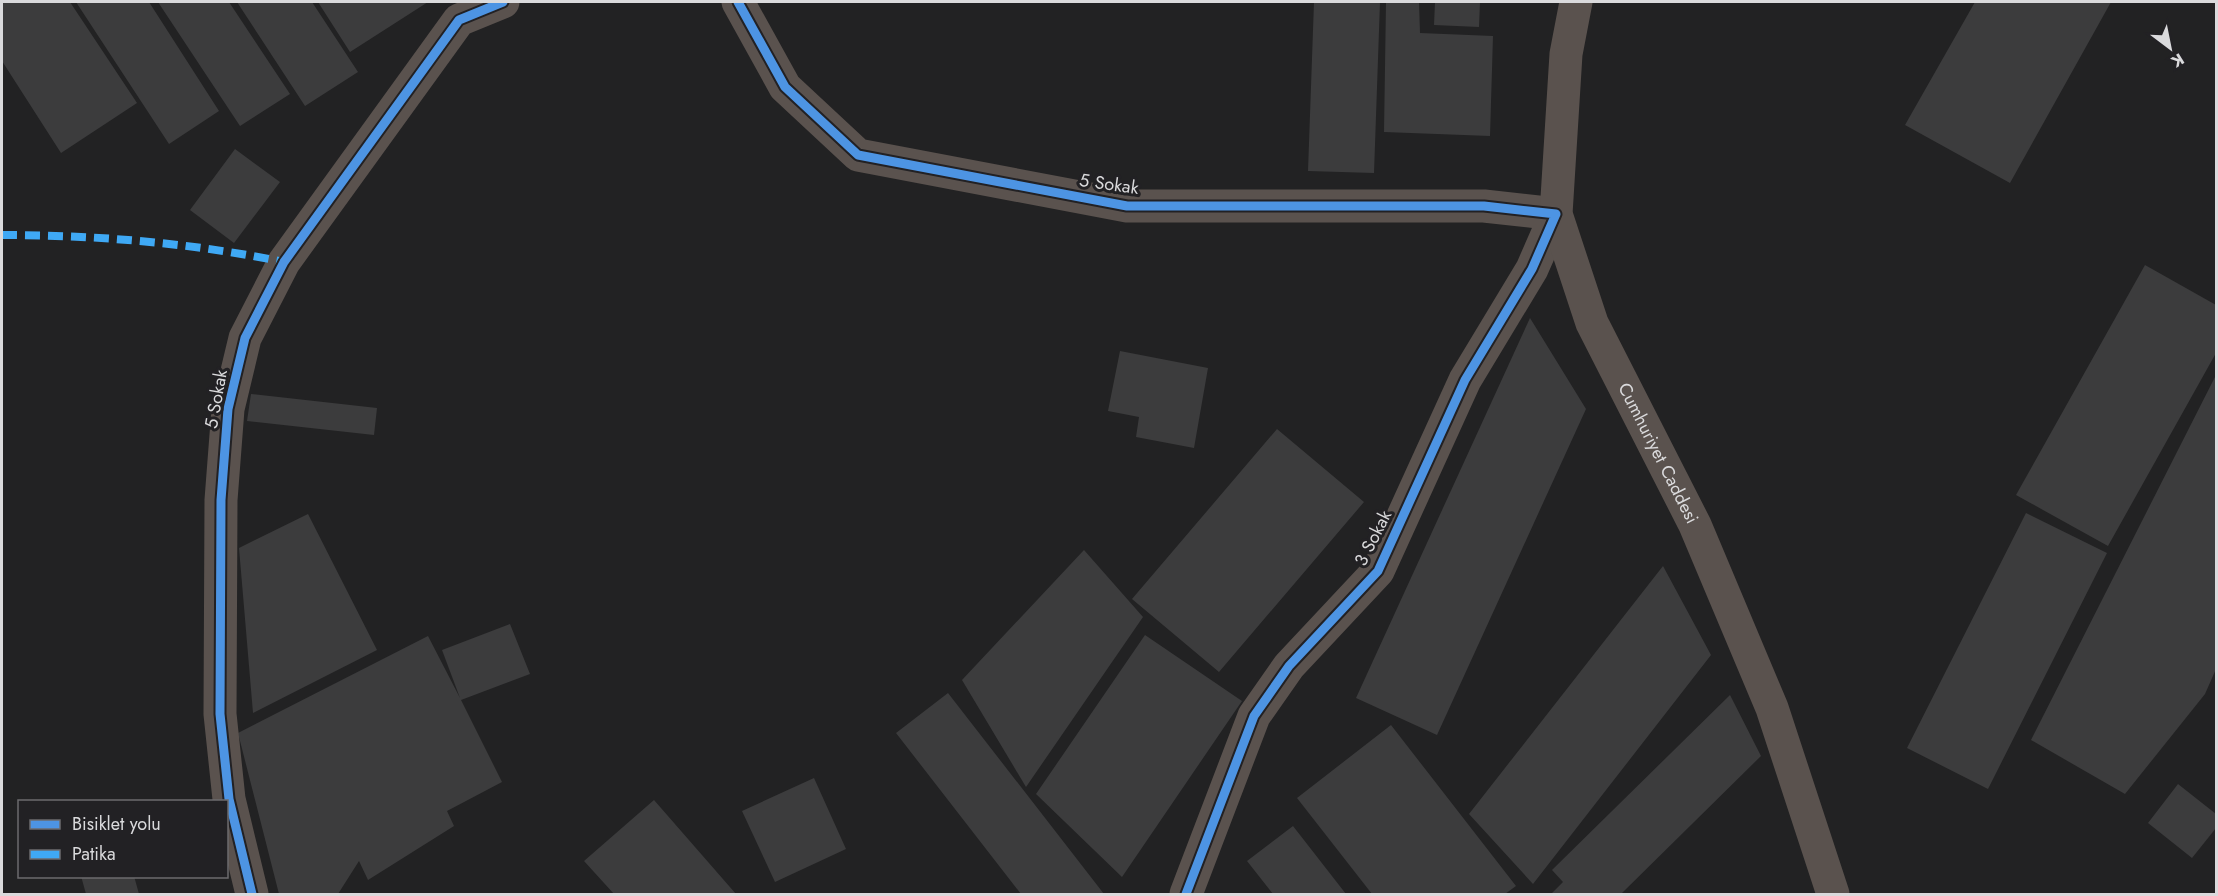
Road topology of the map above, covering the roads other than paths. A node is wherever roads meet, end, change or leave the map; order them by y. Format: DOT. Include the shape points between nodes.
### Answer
graph roads {
  1 [pos="503,2"];
  2 [pos="738,2"];
  3 [pos="1575,2"];
  4 [pos="1556,214"];
  5 [pos="252,894"];
  6 [pos="1186,894"];
  7 [pos="1833,894"];
  1 -- 5 [label="street, 5 Sokak" via="459,20 284,261 245,338 228,409 221,500 220,714 229,798"];
  2 -- 4 [label="street, 5 Sokak" via="785,87 858,155 1127,206 1484,206"];
  3 -- 4 [label="street, Cumhuriyet Caddesi" via="1566,54"];
  4 -- 6 [label="street, 3 Sokak" via="1532,269 1464,380 1378,571 1289,666 1254,717"];
  4 -- 7 [label="street, Cumhuriyet Caddesi" via="1592,323 1695,525 1772,708"];
}
